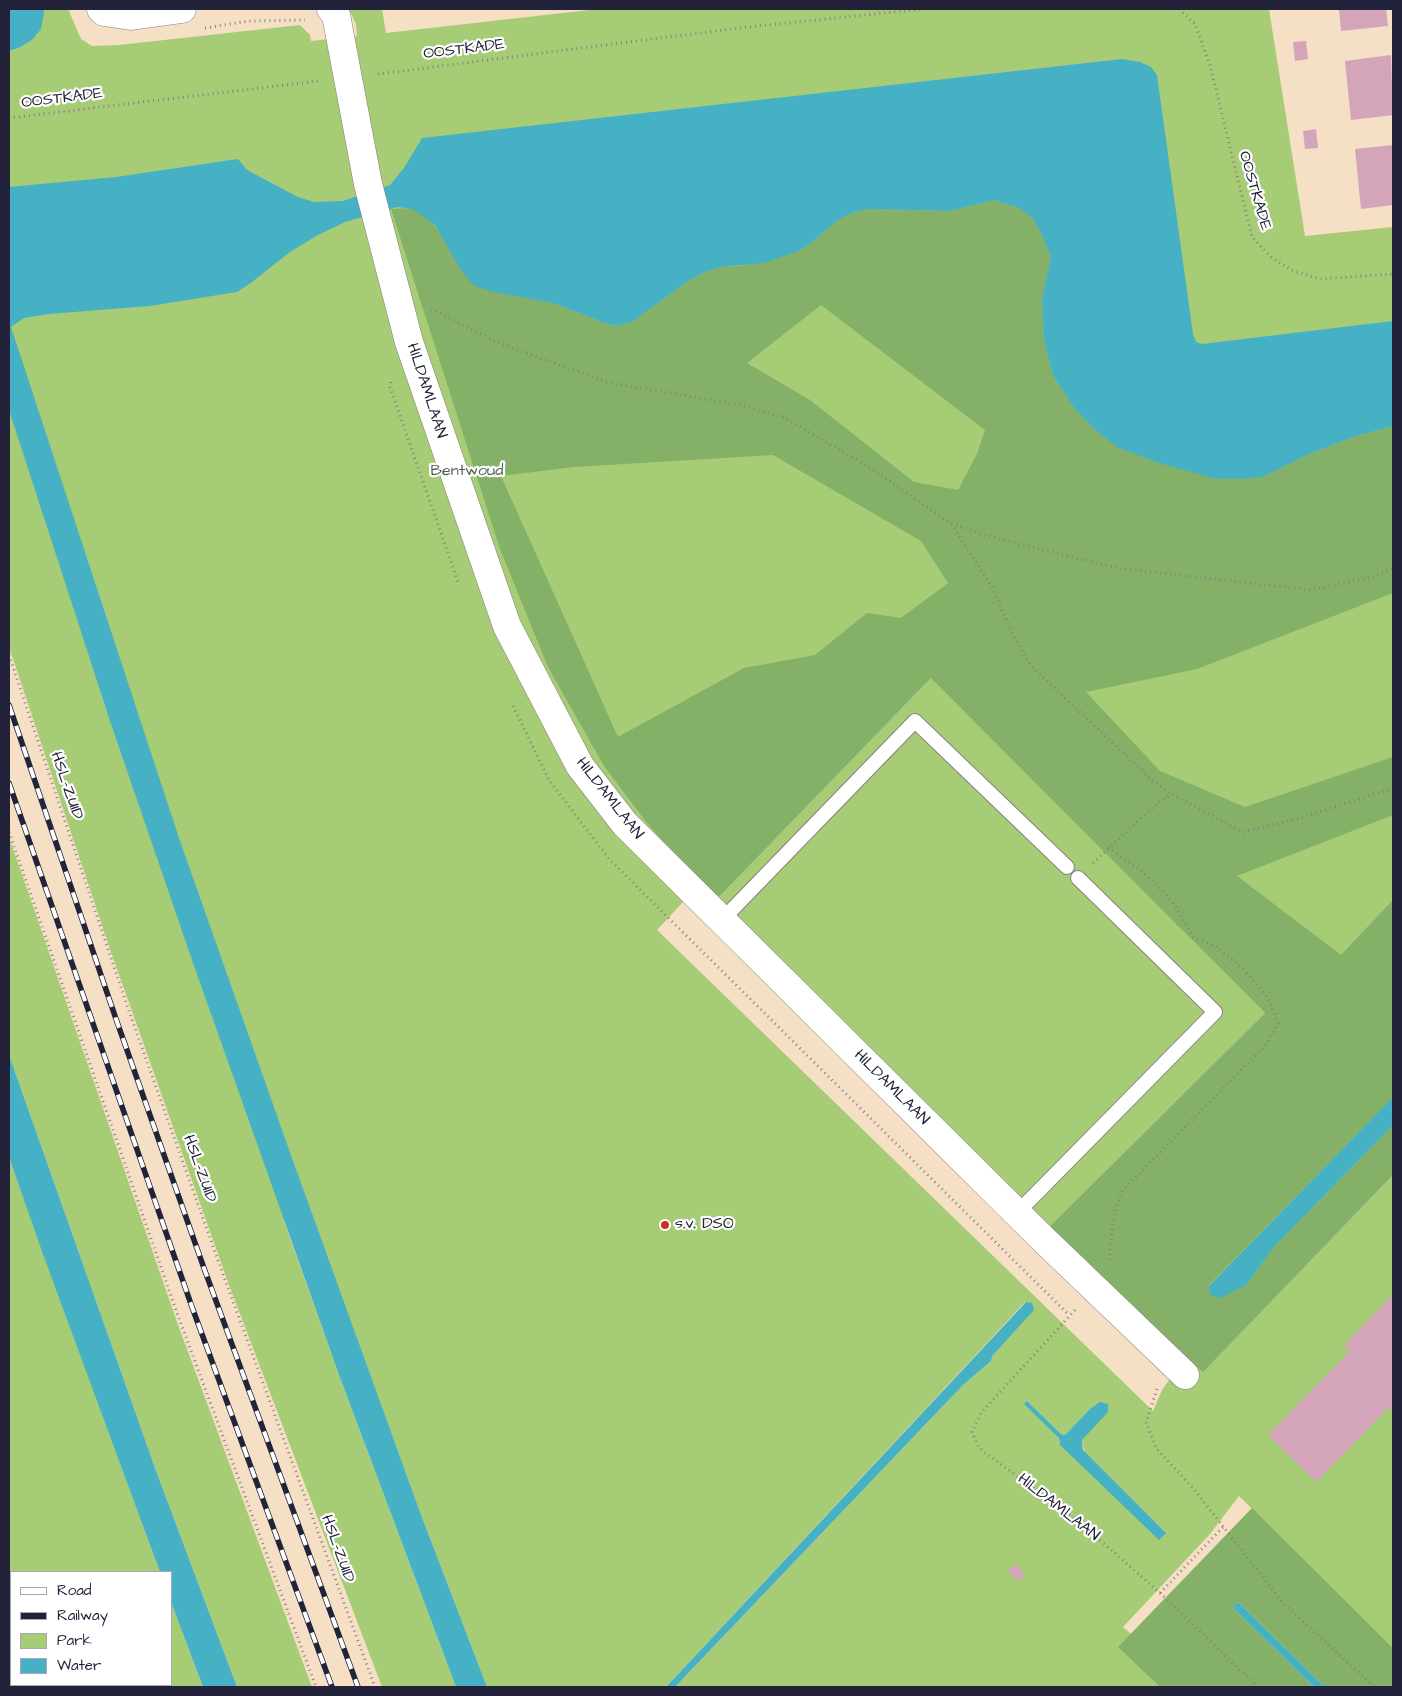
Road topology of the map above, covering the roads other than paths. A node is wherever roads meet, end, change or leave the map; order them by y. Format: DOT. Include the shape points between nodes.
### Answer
graph roads {
  1 [pos="101,9"];
  2 [pos="320,16"];
  3 [pos="191,19"];
  4 [pos="1066,866"];
  5 [pos="1078,878"];
  6 [pos="722,920"];
  7 [pos="1017,1213"];
  8 [pos="1172,1379"];
  1 -- 3 [label="street" via="131,16"];
  2 -- 6 [label="street, HILDAMLAAN" via="336,15 368,184 409,342 507,626 580,766 625,824"];
  4 -- 6 [label="lane" via="915,721"];
  5 -- 7 [label="lane" via="1215,1012"];
  6 -- 7 [label="street, HILDAMLAAN"];
  7 -- 8 [label="street, HILDAMLAAN"];
}
